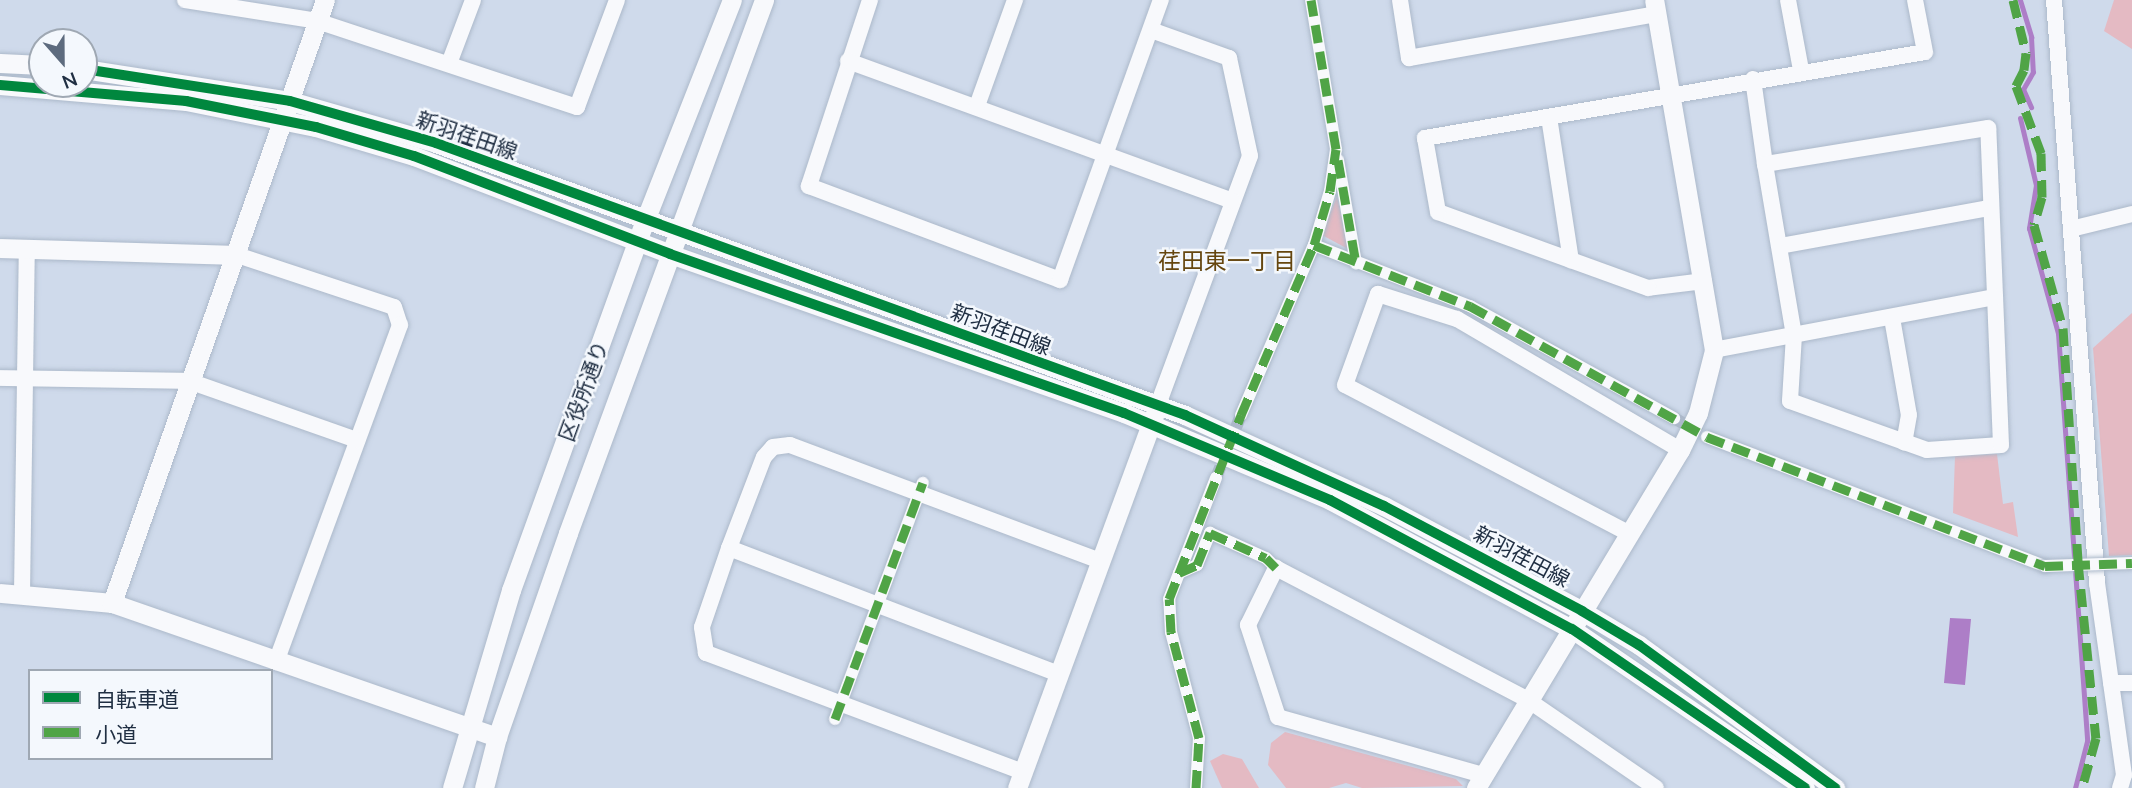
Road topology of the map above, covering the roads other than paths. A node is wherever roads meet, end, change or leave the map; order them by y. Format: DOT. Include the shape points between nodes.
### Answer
graph roads {
  1 [pos="184,0"];
  2 [pos="325,0"];
  3 [pos="473,0"];
  4 [pos="617,0"];
  5 [pos="732,0"];
  6 [pos="764,0"];
  7 [pos="870,0"];
  8 [pos="1015,0"];
  9 [pos="1161,0"];
  10 [pos="1311,0"];
  11 [pos="1400,0"];
  12 [pos="1788,0"];
  13 [pos="1916,0"];
  14 [pos="2053,0"];
  15 [pos="1656,7"];
  16 [pos="317,21"];
  17 [pos="1151,30"];
  18 [pos="450,61"];
  19 [pos="848,61"];
  20 [pos="0,63"];
  21 [pos="28,64"];
  22 [pos="1801,71"];
  23 [pos="98,72"];
  24 [pos="1753,79"];
  25 [pos="0,85"];
  26 [pos="1671,94"];
  27 [pos="976,106"];
  28 [pos="287,110"];
  29 [pos="1549,117"];
  30 [pos="1336,149"];
  31 [pos="1106,154"];
  32 [pos="1765,164"];
  33 [pos="1232,201"];
  34 [pos="1990,208"];
  35 [pos="2132,214"];
  36 [pos="646,218"];
  37 [pos="679,229"];
  38 [pos="2071,229"];
  39 [pos="638,242"];
  40 [pos="1314,245"];
  41 [pos="1780,246"];
  42 [pos="0,248"];
  43 [pos="27,249"];
  44 [pos="670,254"];
  45 [pos="237,255"];
  46 [pos="1571,260"];
  47 [pos="1356,263"];
  48 [pos="1704,281"];
  49 [pos="1994,297"];
  50 [pos="1892,318"];
  51 [pos="1794,335"];
  52 [pos="1714,350"];
  53 [pos="0,378"];
  54 [pos="26,378"];
  55 [pos="189,380"];
  56 [pos="1154,415"];
  57 [pos="1241,415"];
  58 [pos="1674,418"];
  59 [pos="1707,437"];
  60 [pos="357,440"];
  61 [pos="1904,443"];
  62 [pos="1680,450"];
  63 [pos="1216,478"];
  64 [pos="921,488"];
  65 [pos="1628,533"];
  66 [pos="729,548"];
  67 [pos="1101,561"];
  68 [pos="2132,563"];
  69 [pos="1276,568"];
  70 [pos="1179,573"];
  71 [pos="0,593"];
  72 [pos="22,594"];
  73 [pos="112,603"];
  74 [pos="877,605"];
  75 [pos="1582,611"];
  76 [pos="1572,629"];
  77 [pos="276,662"];
  78 [pos="1059,674"];
  79 [pos="2111,683"];
  80 [pos="2132,683"];
  81 [pos="1528,700"];
  82 [pos="838,712"];
  83 [pos="468,729"];
  84 [pos="497,737"];
  85 [pos="1020,780"];
  86 [pos="1480,781"];
  87 [pos="1794,785"];
  88 [pos="452,788"];
  89 [pos="484,788"];
  90 [pos="1196,788"];
  91 [pos="1656,788"];
  92 [pos="1835,788"];
  93 [pos="2120,788"];
  1 -- 16 [label="street"];
  2 -- 16 [label="street"];
  3 -- 18 [label="street"];
  4 -- 18 [label="street" via="577,107"];
  5 -- 36 [label="street, 区役所通り"];
  6 -- 37 [label="street, 区役所通り"];
  7 -- 19 [label="street"];
  8 -- 27 [label="street"];
  9 -- 17 [label="street"];
  10 -- 30 [label="street"];
  11 -- 15 [label="street" via="1409,58"];
  12 -- 22 [label="street"];
  13 -- 22 [label="street" via="1925,52"];
  14 -- 38 [label="street"];
  15 -- 26 [label="street"];
  16 -- 18 [label="street"];
  16 -- 28 [label="street"];
  17 -- 31 [label="street"];
  17 -- 33 [label="street" via="1229,58 1250,156"];
  19 -- 27 [label="street"];
  19 -- 31 [label="street" via="809,186 1060,280"];
  20 -- 21 [label="street"];
  22 -- 24 [label="street"];
  23 -- 28 [label="street, 新羽荏田線"];
  24 -- 26 [label="street"];
  24 -- 32 [label="street"];
  25 -- 28 [label="street, 新羽荏田線"];
  26 -- 29 [label="street"];
  26 -- 48 [label="street"];
  27 -- 31 [label="street"];
  28 -- 36 [label="street, 新羽荏田線" via="436,143"];
  28 -- 39 [label="street, 新羽荏田線"];
  28 -- 45 [label="street"];
  29 -- 46 [label="street"];
  29 -- 46 [label="street" via="1425,138 1438,212"];
  30 -- 40 [label="street"];
  30 -- 47 [label="street"];
  31 -- 33 [label="street"];
  32 -- 34 [label="street" via="1988,128"];
  32 -- 41 [label="street"];
  33 -- 56 [label="street"];
  34 -- 41 [label="street"];
  34 -- 49 [label="street"];
  35 -- 38 [label="street"];
  36 -- 37 [label="street, 新羽荏田線"];
  36 -- 39 [label="street, 区役所通り"];
  37 -- 44 [label="street, 区役所通り"];
  37 -- 56 [label="street, 新羽荏田線"];
  38 -- 79 [label="street" via="2097,583"];
  39 -- 44 [label="street, 新羽荏田線"];
  39 -- 83 [label="street, 区役所通り" via="511,590"];
  40 -- 47 [label="street"];
  40 -- 57 [label="street"];
  41 -- 51 [label="street"];
  42 -- 43 [label="street"];
  43 -- 45 [label="street"];
  43 -- 54 [label="street"];
  44 -- 56 [label="street, 新羽荏田線"];
  44 -- 84 [label="street, 区役所通り"];
  45 -- 55 [label="street"];
  45 -- 60 [label="street" via="394,307 400,325"];
  46 -- 48 [label="street" via="1648,288"];
  47 -- 58 [label="street" via="1470,306"];
  48 -- 52 [label="street"];
  49 -- 50 [label="street"];
  49 -- 61 [label="street" via="2001,445 1927,450"];
  50 -- 51 [label="street"];
  50 -- 61 [label="street" via="1909,415"];
  51 -- 52 [label="street"];
  51 -- 61 [label="street" via="1790,401"];
  52 -- 62 [label="street" via="1698,413"];
  53 -- 54 [label="street"];
  54 -- 55 [label="street"];
  54 -- 72 [label="street"];
  55 -- 60 [label="street"];
  55 -- 73 [label="street"];
  56 -- 67 [label="street"];
  56 -- 75 [label="street, 新羽荏田線" via="1185,415 1384,506"];
  56 -- 76 [label="street, 新羽荏田線" via="1330,500"];
  59 -- 68 [label="street, bridge" via="2045,566"];
  60 -- 77 [label="street"];
  62 -- 65 [label="street"];
  62 -- 65 [label="street" via="1457,319 1378,294 1345,385"];
  63 -- 70 [label="street"];
  64 -- 66 [label="street" via="790,445 773,447 764,457"];
  64 -- 67 [label="street"];
  64 -- 74 [label="street"];
  65 -- 75 [label="street"];
  66 -- 74 [label="street"];
  66 -- 82 [label="street" via="702,626 706,653"];
  67 -- 78 [label="street"];
  69 -- 70 [label="street" via="1266,558 1210,533 1197,565"];
  69 -- 81 [label="street"];
  69 -- 86 [label="street" via="1248,625 1278,718"];
  70 -- 90 [label="street" via="1169,599 1171,632 1199,738"];
  71 -- 72 [label="street"];
  72 -- 73 [label="street"];
  73 -- 77 [label="street"];
  74 -- 78 [label="street"];
  74 -- 82 [label="street"];
  75 -- 76 [label="street"];
  75 -- 92 [label="street, 新羽荏田線" via="1639,645"];
  76 -- 81 [label="street"];
  76 -- 87 [label="street, 新羽荏田線"];
  77 -- 83 [label="street"];
  78 -- 85 [label="street"];
  79 -- 80 [label="street"];
  79 -- 93 [label="street" via="2123,775"];
  81 -- 86 [label="street"];
  81 -- 91 [label="street"];
  82 -- 85 [label="street"];
  83 -- 84 [label="street"];
  83 -- 88 [label="street, 区役所通り"];
  84 -- 89 [label="street, 区役所通り"];
}
